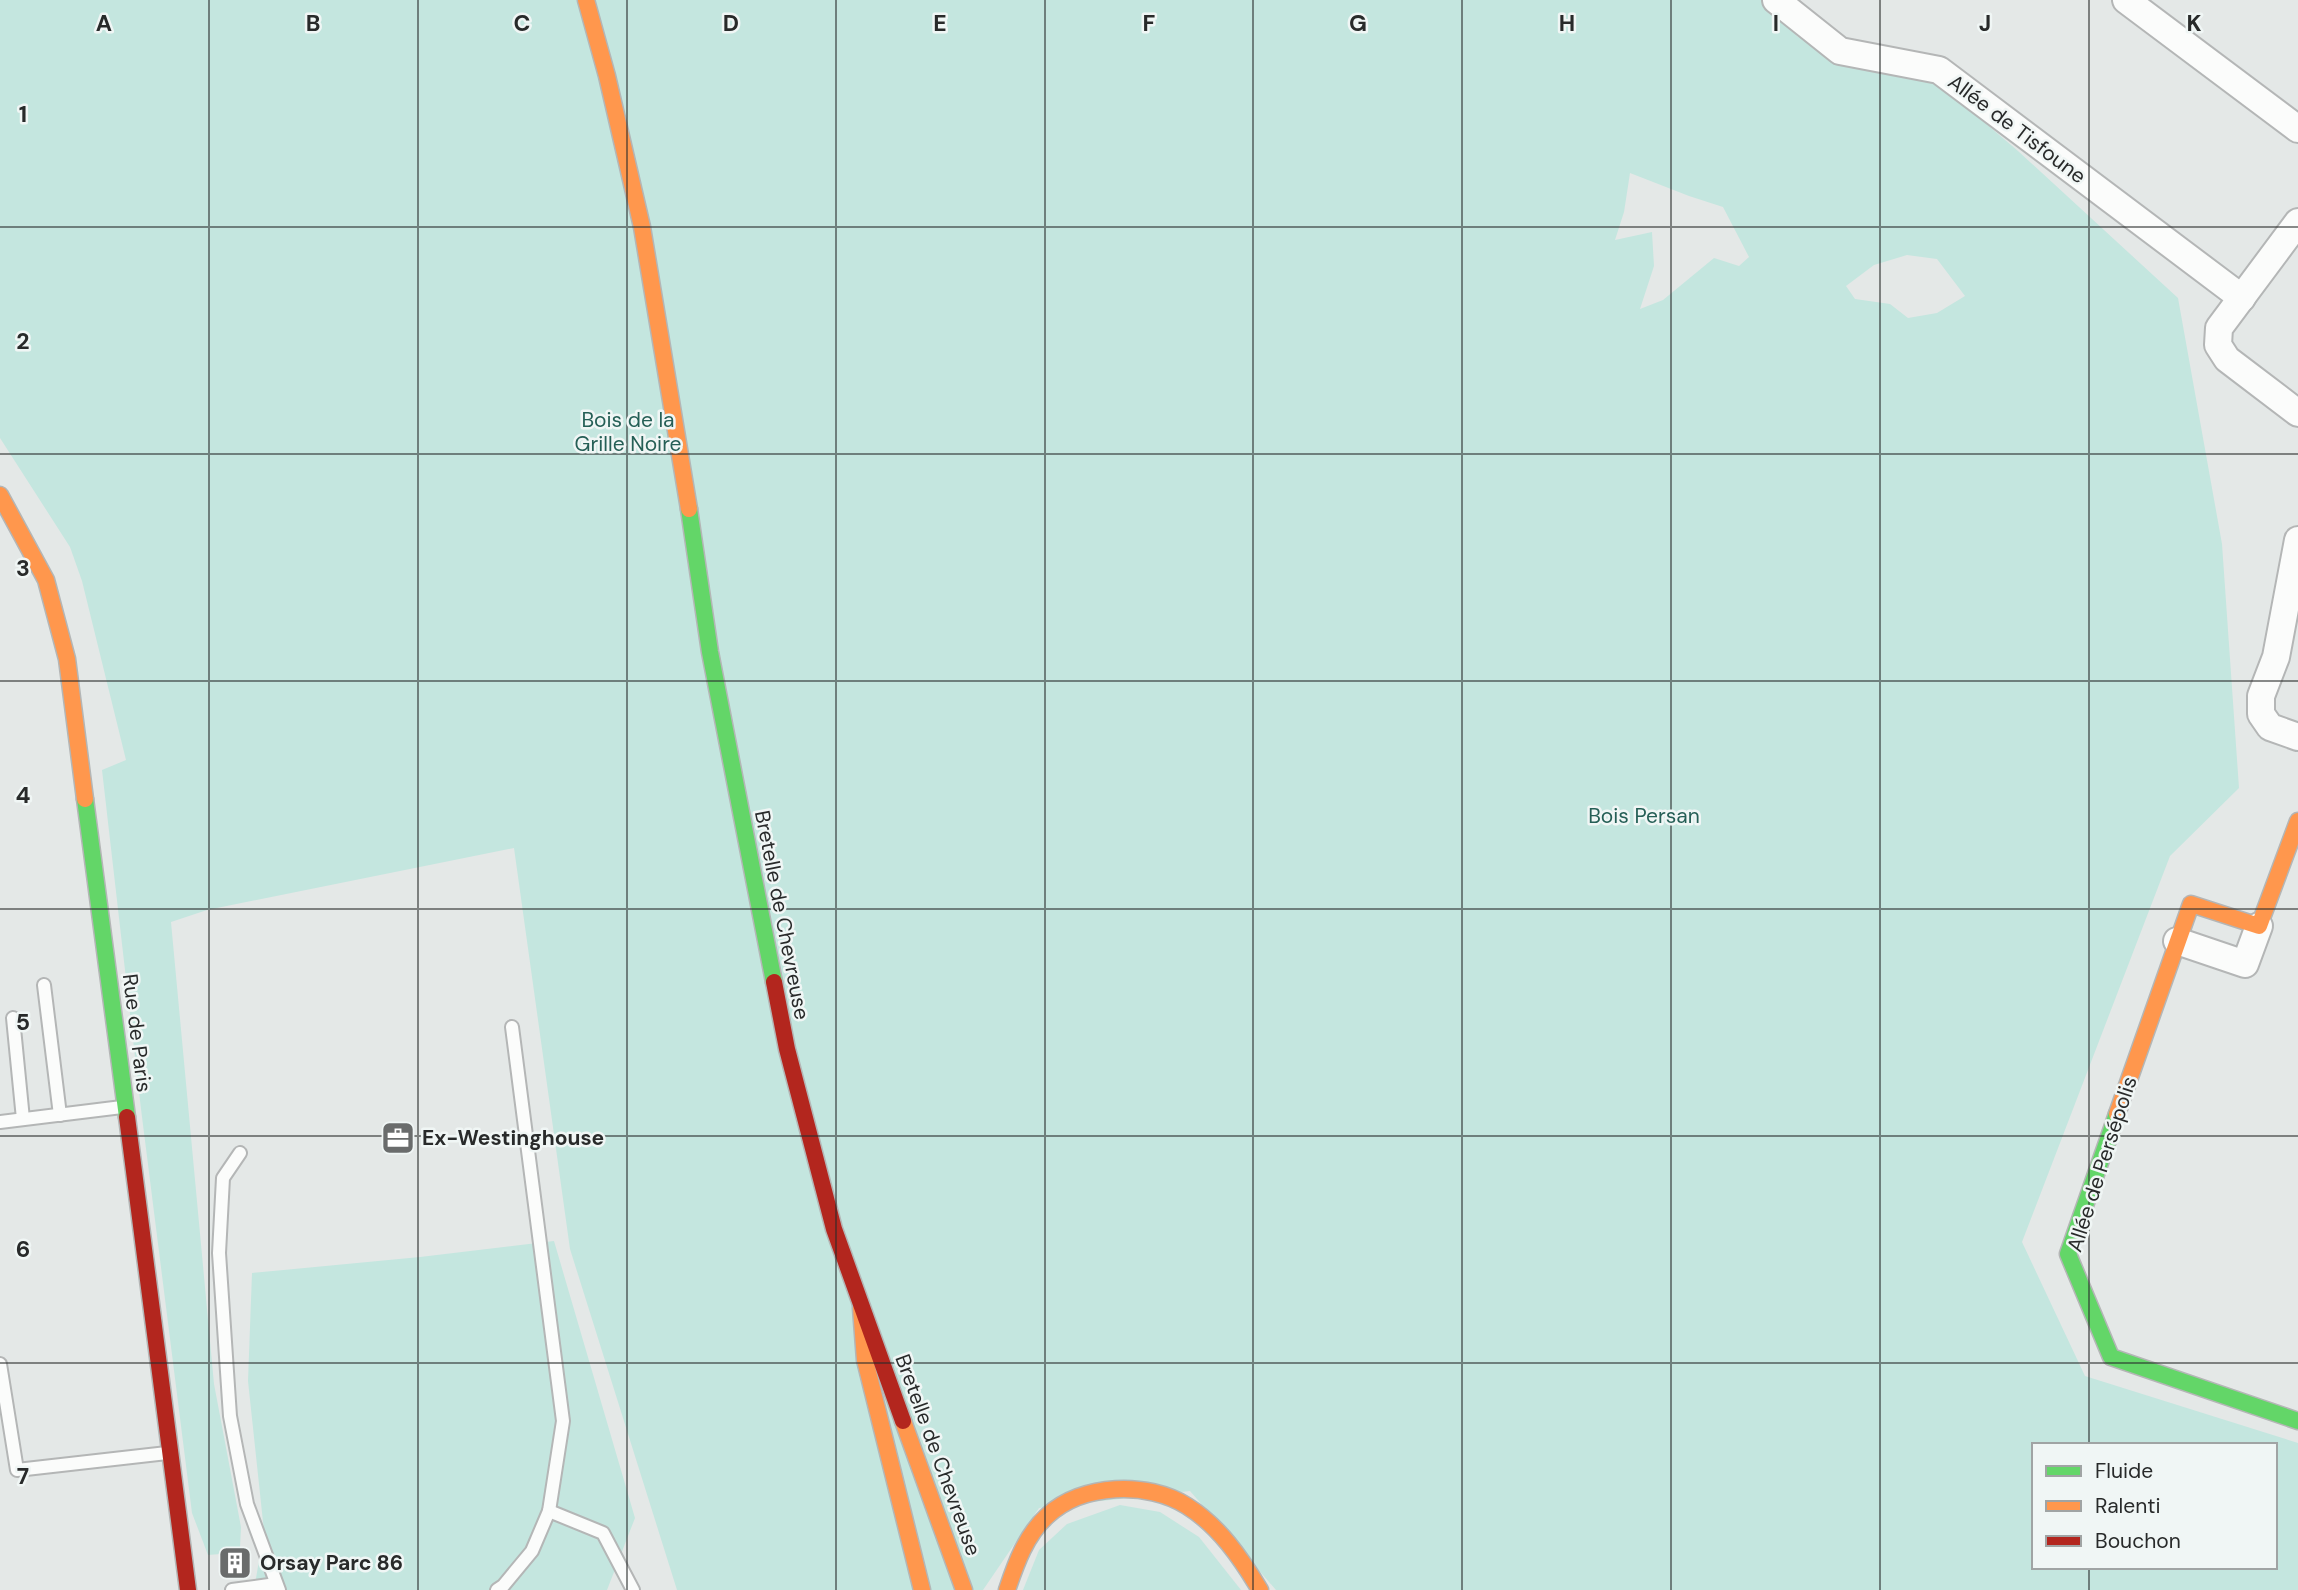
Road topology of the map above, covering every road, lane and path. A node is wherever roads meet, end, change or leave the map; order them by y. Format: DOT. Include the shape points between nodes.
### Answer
graph roads {
  1 [pos="586,0"];
  2 [pos="1776,0"];
  3 [pos="2126,0"];
  4 [pos="2298,128"];
  5 [pos="2298,222"];
  6 [pos="2242,298"];
  7 [pos="2298,413"];
  8 [pos="0,495"];
  9 [pos="2298,540"];
  10 [pos="2298,737"];
  11 [pos="2298,821"];
  12 [pos="2259,926"];
  13 [pos="2177,942"];
  14 [pos="44,985"];
  15 [pos="13,1018"];
  16 [pos="512,1027"];
  17 [pos="125,1106"];
  18 [pos="60,1115"];
  19 [pos="23,1119"];
  20 [pos="0,1122"];
  21 [pos="240,1153"];
  22 [pos="861,1307"];
  23 [pos="0,1364"];
  24 [pos="2298,1421"];
  25 [pos="171,1453"];
  26 [pos="549,1511"];
  27 [pos="277,1587"];
  28 [pos="188,1590"];
  29 [pos="232,1590"];
  30 [pos="497,1590"];
  31 [pos="633,1590"];
  32 [pos="922,1590"];
  33 [pos="964,1590"];
  34 [pos="1007,1590"];
  35 [pos="1260,1590"];
  1 -- 22 [label="main road, Bretelle de Chevreuse" via="642,227 710,652 787,1049 834,1228"];
  2 -- 6 [label="street, Allée de Tisfoune" via="1840,51 1939,71"];
  3 -- 4 [label="street"];
  5 -- 6 [label="street"];
  6 -- 7 [label="street" via="2219,328 2218,345 2227,359"];
  8 -- 17 [label="main road, Rue de Paris" via="46,580 66,659"];
  9 -- 10 [label="street" via="2276,657 2261,696 2261,714 2270,727"];
  11 -- 12 [label="main road"];
  12 -- 13 [label="street" via="2245,964"];
  12 -- 13 [label="main road, Allée de Persépolis" via="2191,904"];
  13 -- 24 [label="main road, Allée de Persépolis" via="2068,1254 2111,1357"];
  14 -- 18 [label="lane"];
  15 -- 19 [label="lane"];
  16 -- 26 [label="lane" via="563,1421"];
  17 -- 18 [label="lane"];
  17 -- 25 [label="main road, Rue de Paris"];
  18 -- 19 [label="lane"];
  19 -- 20 [label="lane"];
  21 -- 27 [label="lane" via="223,1178 219,1254 230,1416 247,1504"];
  22 -- 32 [label="main road" via="865,1360"];
  22 -- 33 [label="main road, Bretelle de Chevreuse"];
  23 -- 25 [label="lane" via="17,1470"];
  25 -- 28 [label="main road, Rue de Paris"];
  26 -- 30 [label="lane" via="531,1552"];
  26 -- 31 [label="lane" via="603,1532"];
  27 -- 29 [label="lane"];
  34 -- 35 [label="main road" via="1018,1557 1049,1514 1087,1495 1124,1487 1151,1489 1201,1515"];
}
